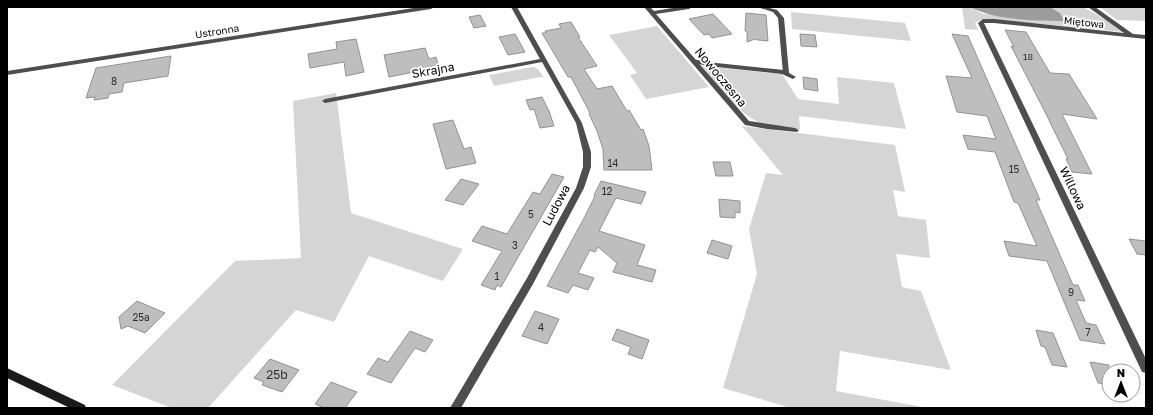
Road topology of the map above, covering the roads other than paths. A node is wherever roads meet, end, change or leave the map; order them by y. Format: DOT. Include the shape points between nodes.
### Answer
graph roads {
  1 [pos="431,7"];
  2 [pos="514,7"];
  3 [pos="647,7"];
  4 [pos="689,7"];
  5 [pos="760,7"];
  6 [pos="1091,7"];
  7 [pos="653,14"];
  8 [pos="986,21"];
  9 [pos="1131,36"];
  10 [pos="1146,37"];
  11 [pos="544,60"];
  12 [pos="693,61"];
  13 [pos="7,72"];
  14 [pos="786,73"];
  15 [pos="793,77"];
  16 [pos="325,101"];
  17 [pos="795,130"];
  18 [pos="1142,351"];
  19 [pos="1146,369"];
  20 [pos="7,373"];
  21 [pos="81,408"];
  22 [pos="455,408"];
  1 -- 13 [label="street, Ustronna"];
  2 -- 11 [label="street, Ludowa"];
  3 -- 7 [label="street, Nowoczesna"];
  4 -- 7 [label="street"];
  5 -- 14 [label="street" via="775,11 781,18"];
  6 -- 9 [label="street, Miętowa"];
  7 -- 12 [label="street, Nowoczesna"];
  8 -- 9 [label="street, Miętowa"];
  8 -- 18 [label="street, Willowa" via="981,23 984,31"];
  9 -- 10 [label="street"];
  11 -- 16 [label="street, Skrajna"];
  11 -- 22 [label="street, Ludowa" via="579,123 587,152 587,167 580,188 530,281"];
  12 -- 14 [label="street"];
  12 -- 17 [label="street, Nowoczesna" via="747,123"];
  14 -- 15 [label="street"];
  18 -- 19 [label="street, Willowa"];
  20 -- 21 [label="main road"];
}
